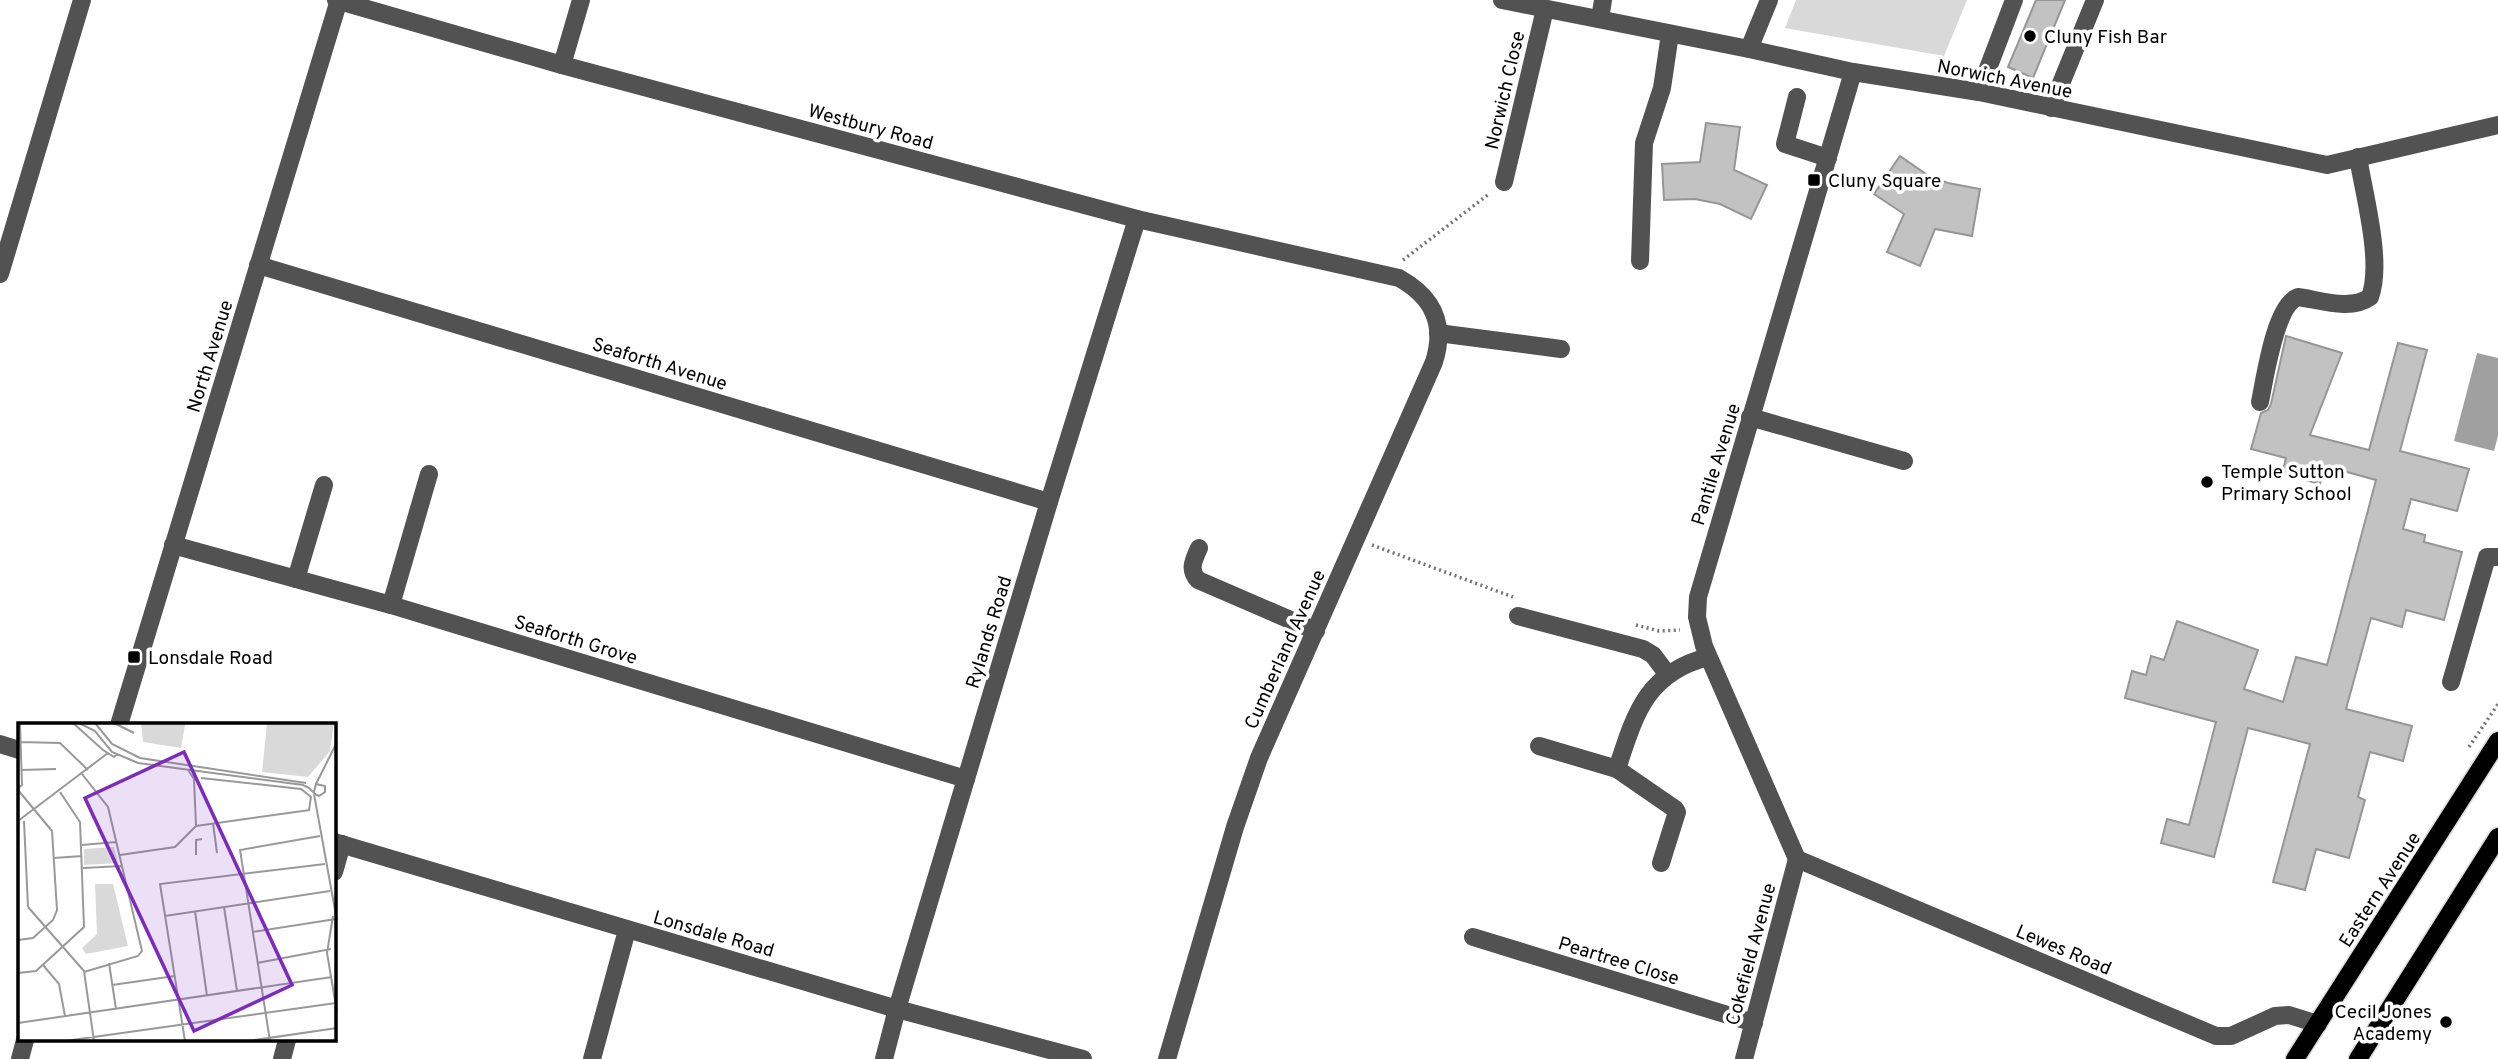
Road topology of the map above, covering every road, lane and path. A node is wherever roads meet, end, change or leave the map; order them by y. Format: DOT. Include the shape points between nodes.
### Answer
graph roads {
  1 [pos="82,0"];
  2 [pos="338,0"];
  3 [pos="581,0"];
  4 [pos="1502,0"];
  5 [pos="1603,0"];
  6 [pos="1769,0"];
  7 [pos="2014,0"];
  8 [pos="2095,0"];
  9 [pos="1545,9"];
  10 [pos="1600,19"];
  11 [pos="1671,34"];
  12 [pos="1749,49"];
  13 [pos="562,65"];
  14 [pos="1853,72"];
  15 [pos="1979,92"];
  16 [pos="1797,97"];
  17 [pos="2051,108"];
  18 [pos="2498,124"];
  19 [pos="2358,157"];
  20 [pos="1828,158"];
  21 [pos="1504,182"];
  22 [pos="1137,219"];
  23 [pos="1640,261"];
  24 [pos="258,265"];
  25 [pos="0,274"];
  26 [pos="1392,276"];
  27 [pos="1438,333"];
  28 [pos="1560,349"];
  29 [pos="2260,402"];
  30 [pos="1750,417"];
  31 [pos="1904,461"];
  32 [pos="429,474"];
  33 [pos="324,485"];
  34 [pos="1049,502"];
  35 [pos="1356,539"];
  36 [pos="173,545"];
  37 [pos="1199,548"];
  38 [pos="2498,558"];
  39 [pos="296,579"];
  40 [pos="391,605"];
  41 [pos="1520,607"];
  42 [pos="1634,625"];
  43 [pos="1700,629"];
  44 [pos="1316,631"];
  45 [pos="1708,657"];
  46 [pos="1668,674"];
  47 [pos="2451,682"];
  48 [pos="120,723"];
  49 [pos="2498,741"];
  50 [pos="0,744"];
  51 [pos="1539,746"];
  52 [pos="18,750"];
  53 [pos="1616,769"];
  54 [pos="966,779"];
  55 [pos="2498,837"];
  56 [pos="338,843"];
  57 [pos="1797,859"];
  58 [pos="1661,863"];
  59 [pos="627,930"];
  60 [pos="1473,937"];
  61 [pos="897,1009"];
  62 [pos="1754,1023"];
  63 [pos="2318,1024"];
  64 [pos="24,1042"];
  65 [pos="286,1042"];
  66 [pos="20,1059"];
  67 [pos="282,1059"];
  68 [pos="592,1059"];
  69 [pos="884,1059"];
  70 [pos="1083,1059"];
  71 [pos="1167,1059"];
  72 [pos="1744,1059"];
  73 [pos="2295,1059"];
  74 [pos="2358,1059"];
  1 -- 25 [label="street"];
  2 -- 13 [label="street, Westbury Road"];
  2 -- 24 [label="street, North Avenue"];
  3 -- 13 [label="street"];
  4 -- 9 [label="street, Norwich Avenue"];
  5 -- 10 [label="street"];
  6 -- 12 [label="street"];
  7 -- 15 [label="street"];
  8 -- 17 [label="street"];
  9 -- 10 [label="street, Norwich Avenue"];
  9 -- 21 [label="street, Norwich Close"];
  10 -- 11 [label="street, Norwich Avenue"];
  11 -- 12 [label="street, Norwich Avenue"];
  11 -- 23 [label="street" via="1662,88 1644,143"];
  12 -- 14 [label="street, Norwich Avenue"];
  13 -- 22 [label="street, Westbury Road"];
  14 -- 15 [label="street, Norwich Avenue"];
  14 -- 20 [label="street, Pantile Avenue"];
  15 -- 17 [label="street, Norwich Avenue"];
  16 -- 20 [label="street" via="1785,144"];
  17 -- 19 [label="street, Norwich Avenue" via="2327,165"];
  18 -- 19 [label="street, Norwich Avenue"];
  19 -- 29 [label="street" via="2374,251 2370,297 2349,304 2291,299 2280,315"];
  20 -- 30 [label="street, Pantile Avenue"];
  21 -- 26 [label="path"];
  22 -- 26 [label="street, Westbury Road"];
  22 -- 34 [label="street, Rylands Road"];
  24 -- 34 [label="street, Seaforth Avenue"];
  24 -- 36 [label="street, North Avenue"];
  26 -- 27 [label="street, Cumberland Avenue" via="1415,287 1425,298 1434,312"];
  27 -- 28 [label="street"];
  27 -- 35 [label="street, Cumberland Avenue" via="1434,362"];
  30 -- 31 [label="street"];
  30 -- 43 [label="street, Pantile Avenue" via="1698,597"];
  32 -- 40 [label="street"];
  33 -- 39 [label="street"];
  34 -- 54 [label="street, Rylands Road"];
  35 -- 41 [label="path" via="1501,594"];
  35 -- 44 [label="street, Cumberland Avenue"];
  36 -- 39 [label="street, Seaforth Grove"];
  36 -- 48 [label="street, North Avenue"];
  37 -- 44 [label="street" via="1192,572 1198,580"];
  38 -- 47 [label="street" via="2487,557"];
  39 -- 40 [label="street, Seaforth Grove"];
  40 -- 54 [label="street, Seaforth Grove"];
  41 -- 46 [label="street" via="1643,649"];
  42 -- 43 [label="path" via="1659,631"];
  43 -- 45 [label="street, Pantile Avenue"];
  44 -- 71 [label="street, Cumberland Avenue" via="1255,769"];
  45 -- 46 [label="street"];
  45 -- 57 [label="street, Pantile Avenue"];
  46 -- 53 [label="street" via="1642,702"];
  49 -- 63 [label="main road, Eastern Avenue"];
  50 -- 52 [label="street"];
  51 -- 53 [label="street"];
  53 -- 58 [label="street" via="1677,812"];
  54 -- 61 [label="street, Rylands Road"];
  55 -- 74 [label="main road"];
  56 -- 59 [label="street, Lonsdale Road"];
  57 -- 62 [label="street, Cokefield Avenue"];
  57 -- 63 [label="street, Lewes Road" via="2216,1036 2231,1036 2275,1016 2289,1015"];
  59 -- 61 [label="street, Lonsdale Road"];
  59 -- 68 [label="street"];
  60 -- 62 [label="street, Peartree Close"];
  61 -- 69 [label="street, Rylands Road"];
  61 -- 70 [label="street, Lonsdale Road"];
  62 -- 72 [label="street, Cokefield Avenue"];
  63 -- 73 [label="main road, Eastern Avenue"];
  64 -- 66 [label="street"];
  65 -- 67 [label="street"];
}
